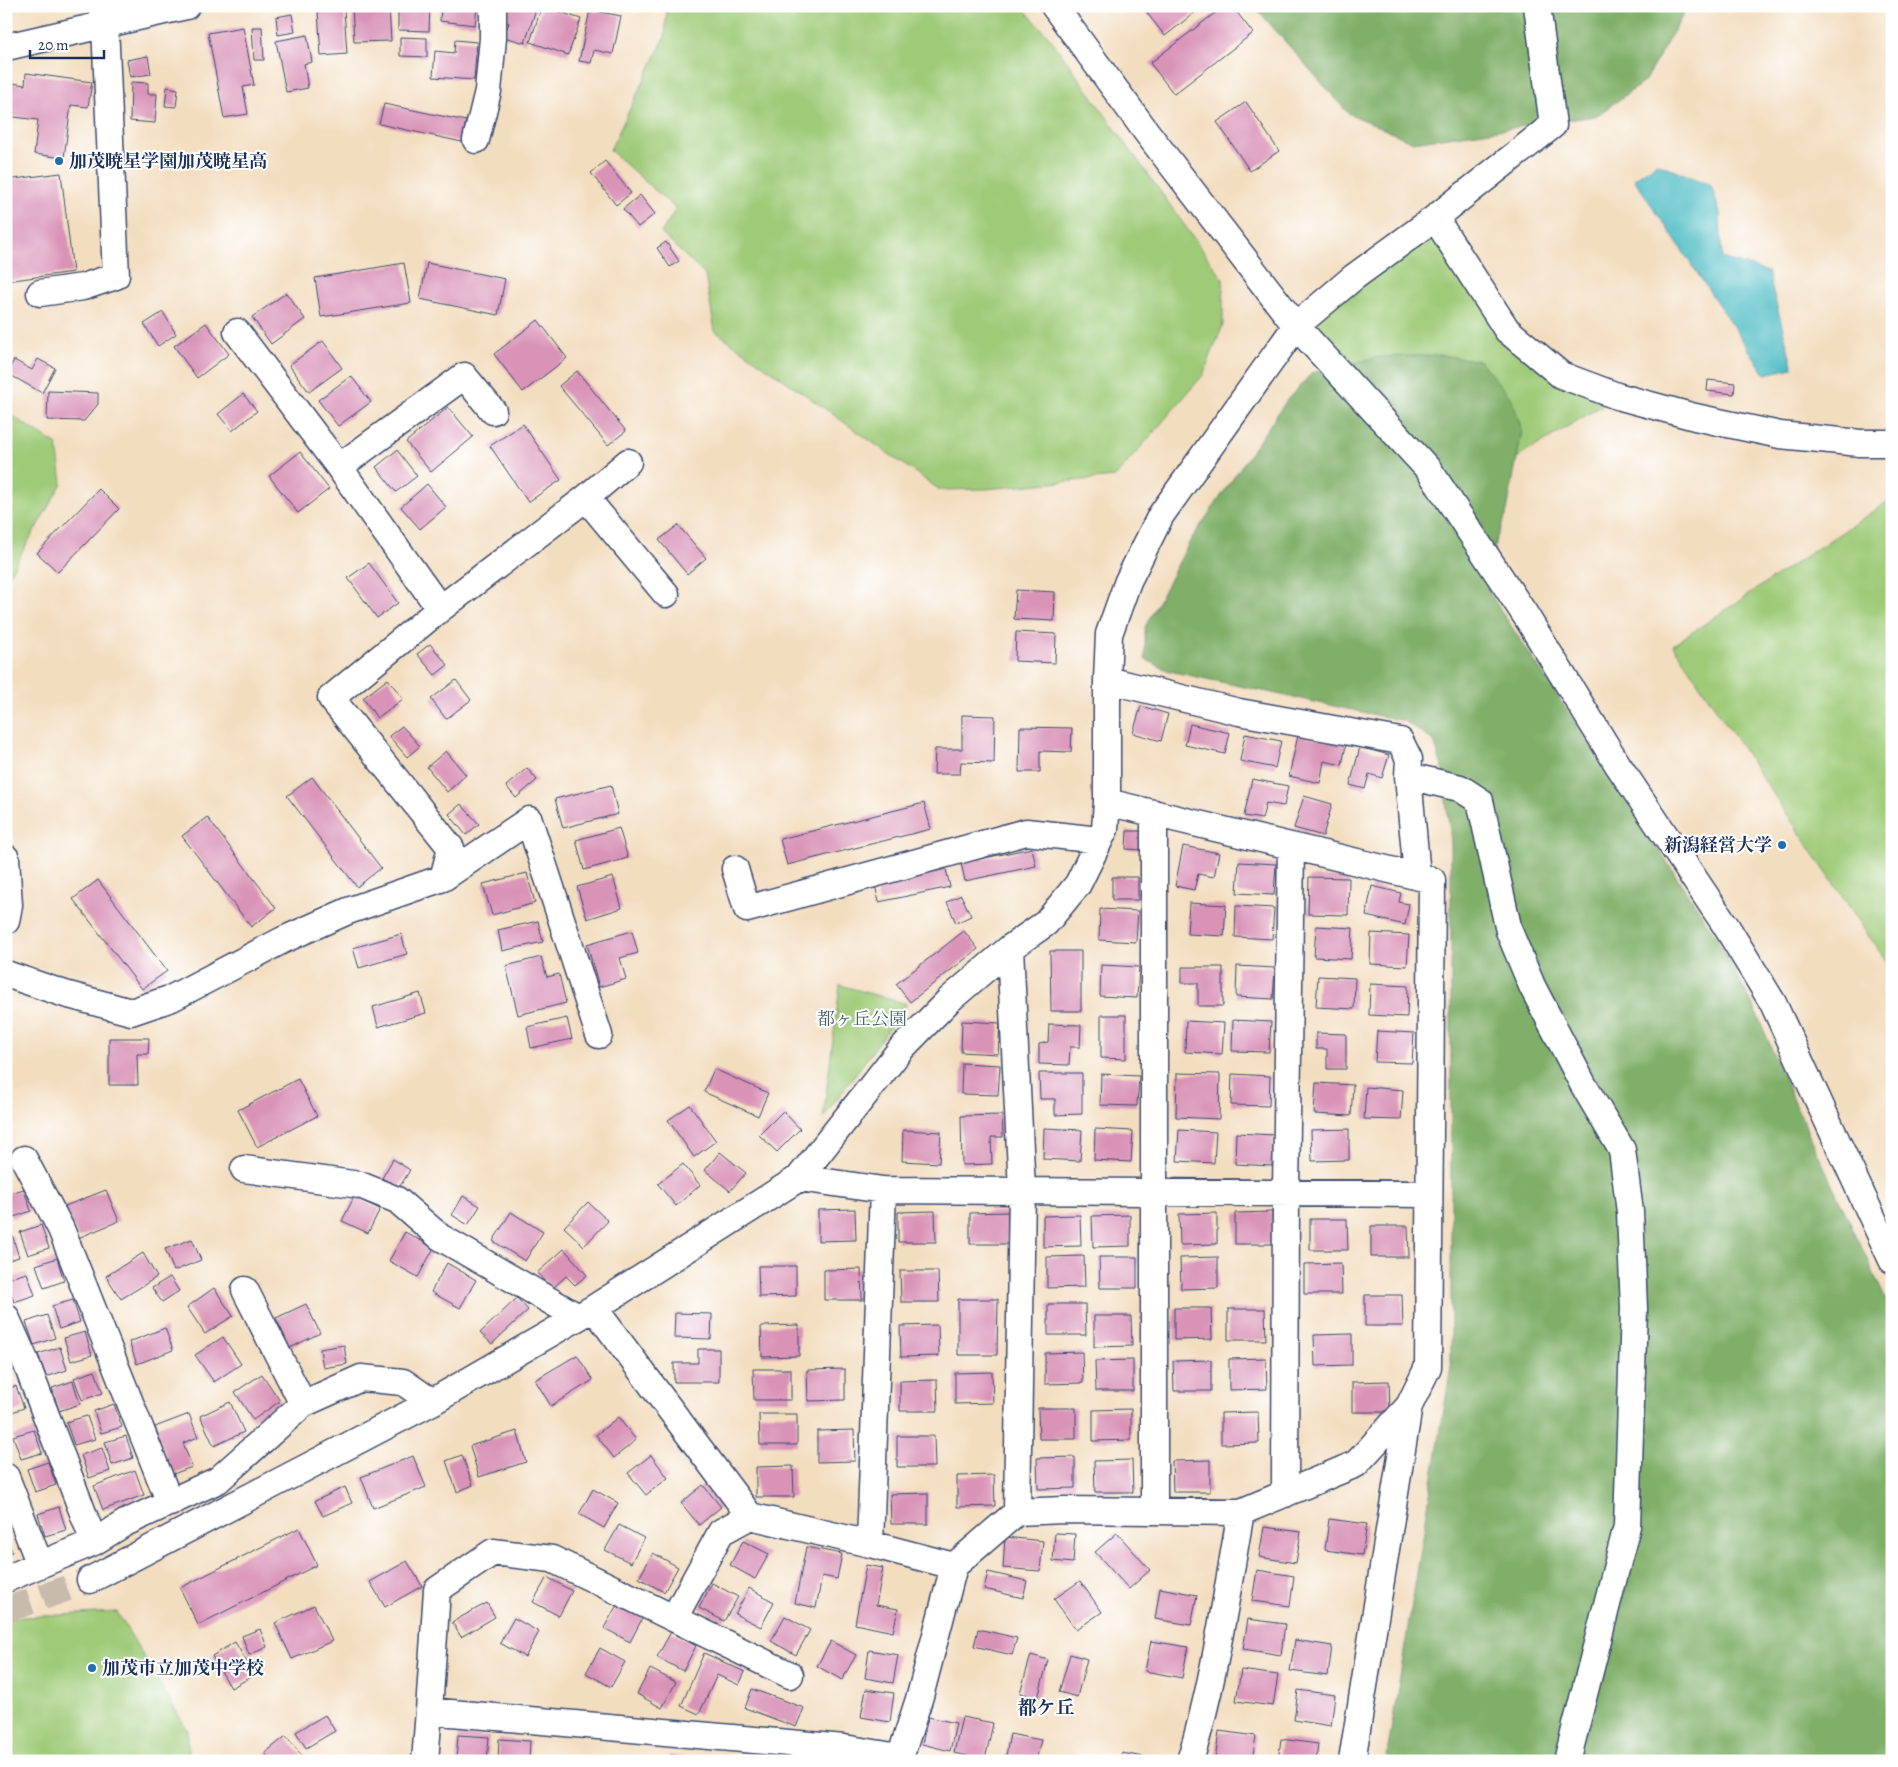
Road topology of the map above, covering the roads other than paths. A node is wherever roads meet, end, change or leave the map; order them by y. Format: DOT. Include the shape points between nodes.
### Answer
graph roads {
  1 [pos="186,6"];
  2 [pos="493,6"];
  3 [pos="1054,6"];
  4 [pos="1537,6"];
  5 [pos="103,16"];
  6 [pos="6,47"];
  7 [pos="476,140"];
  8 [pos="1435,218"];
  9 [pos="40,293"];
  10 [pos="1296,326"];
  11 [pos="237,332"];
  12 [pos="493,411"];
  13 [pos="1892,443"];
  14 [pos="628,462"];
  15 [pos="338,467"];
  16 [pos="586,498"];
  17 [pos="666,594"];
  18 [pos="440,609"];
  19 [pos="1107,680"];
  20 [pos="1408,776"];
  21 [pos="1107,802"];
  22 [pos="1154,813"];
  23 [pos="1099,840"];
  24 [pos="1291,846"];
  25 [pos="6,858"];
  26 [pos="735,868"];
  27 [pos="1417,876"];
  28 [pos="443,878"];
  29 [pos="6,921"];
  30 [pos="1010,948"];
  31 [pos="6,974"];
  32 [pos="599,1035"];
  33 [pos="24,1159"];
  34 [pos="244,1169"];
  35 [pos="799,1178"];
  36 [pos="883,1190"];
  37 [pos="1022,1190"];
  38 [pos="1153,1191"];
  39 [pos="1286,1192"];
  40 [pos="1429,1194"];
  41 [pos="1892,1260"];
  42 [pos="245,1290"];
  43 [pos="586,1313"];
  44 [pos="6,1317"];
  45 [pos="432,1402"];
  46 [pos="303,1404"];
  47 [pos="1410,1406"];
  48 [pos="6,1477"];
  49 [pos="1285,1494"];
  50 [pos="170,1502"];
  51 [pos="1154,1510"];
  52 [pos="1016,1512"];
  53 [pos="1241,1512"];
  54 [pos="750,1516"];
  55 [pos="94,1542"];
  56 [pos="870,1544"];
  57 [pos="40,1565"];
  58 [pos="954,1566"];
  59 [pos="6,1579"];
  60 [pos="90,1580"];
  61 [pos="674,1618"];
  62 [pos="790,1675"];
  63 [pos="429,1711"];
  64 [pos="899,1759"];
  65 [pos="425,1761"];
  66 [pos="1190,1761"];
  67 [pos="1352,1761"];
  68 [pos="1567,1761"];
  1 -- 5 [label="street"];
  2 -- 7 [label="street" via="488,91"];
  3 -- 10 [label="street"];
  4 -- 8 [label="street" via="1553,125"];
  5 -- 6 [label="street"];
  5 -- 9 [label="street" via="116,276 83,287"];
  8 -- 10 [label="street" via="1354,277"];
  8 -- 13 [label="street" via="1507,330 1561,375 1617,396 1780,436"];
  10 -- 19 [label="street" via="1161,515 1128,581 1109,634"];
  10 -- 41 [label="street" via="1429,470 1526,616 1618,765 1726,926 1774,1003"];
  11 -- 15 [label="street"];
  12 -- 15 [label="street" via="464,376"];
  14 -- 16 [label="street"];
  15 -- 18 [label="street"];
  16 -- 17 [label="street"];
  16 -- 18 [label="street"];
  18 -- 28 [label="street" via="331,698 451,848"];
  19 -- 20 [label="street" via="1239,712 1400,742 1410,759"];
  19 -- 21 [label="street"];
  20 -- 27 [label="street"];
  20 -- 68 [label="street" via="1460,788 1480,801 1509,931 1532,986 1584,1086 1622,1150 1630,1212 1634,1309 1627,1526"];
  21 -- 22 [label="street"];
  21 -- 23 [label="street" via="1105,829"];
  22 -- 24 [label="street"];
  22 -- 38 [label="street"];
  23 -- 26 [label="street" via="1026,832 747,909"];
  23 -- 30 [label="street" via="1078,884 1046,923"];
  24 -- 27 [label="street"];
  24 -- 39 [label="street"];
  25 -- 29 [label="street" via="9,905"];
  27 -- 40 [label="street" via="1432,880"];
  28 -- 31 [label="street" via="348,911 283,940 172,998 131,1012"];
  28 -- 32 [label="street" via="529,820"];
  30 -- 35 [label="street" via="949,1000 901,1050"];
  30 -- 37 [label="street"];
  33 -- 50 [label="street" via="61,1229"];
  34 -- 43 [label="street" via="360,1185 397,1200 440,1237"];
  35 -- 36 [label="street"];
  35 -- 43 [label="street"];
  36 -- 37 [label="street"];
  36 -- 56 [label="street"];
  37 -- 38 [label="street"];
  37 -- 52 [label="street"];
  38 -- 39 [label="street"];
  38 -- 51 [label="street"];
  39 -- 40 [label="street"];
  39 -- 49 [label="street"];
  40 -- 47 [label="street" via="1428,1367"];
  42 -- 46 [label="street"];
  43 -- 45 [label="street"];
  43 -- 54 [label="street"];
  44 -- 55 [label="street"];
  45 -- 46 [label="street" via="403,1382 361,1378"];
  45 -- 60 [label="street"];
  46 -- 50 [label="street" via="218,1480"];
  47 -- 49 [label="street" via="1356,1464"];
  47 -- 67 [label="street"];
  48 -- 57 [label="street"];
  49 -- 53 [label="street"];
  50 -- 55 [label="street"];
  51 -- 52 [label="street"];
  51 -- 53 [label="street"];
  52 -- 58 [label="street"];
  53 -- 66 [label="street" via="1218,1642"];
  54 -- 56 [label="street"];
  54 -- 61 [label="street" via="721,1532"];
  55 -- 57 [label="street"];
  56 -- 58 [label="street"];
  57 -- 59 [label="street"];
  58 -- 64 [label="street" via="920,1696"];
  61 -- 62 [label="street"];
  61 -- 63 [label="street" via="552,1559 493,1552 437,1590"];
  63 -- 64 [label="street" via="844,1748"];
  63 -- 65 [label="street"];
}
